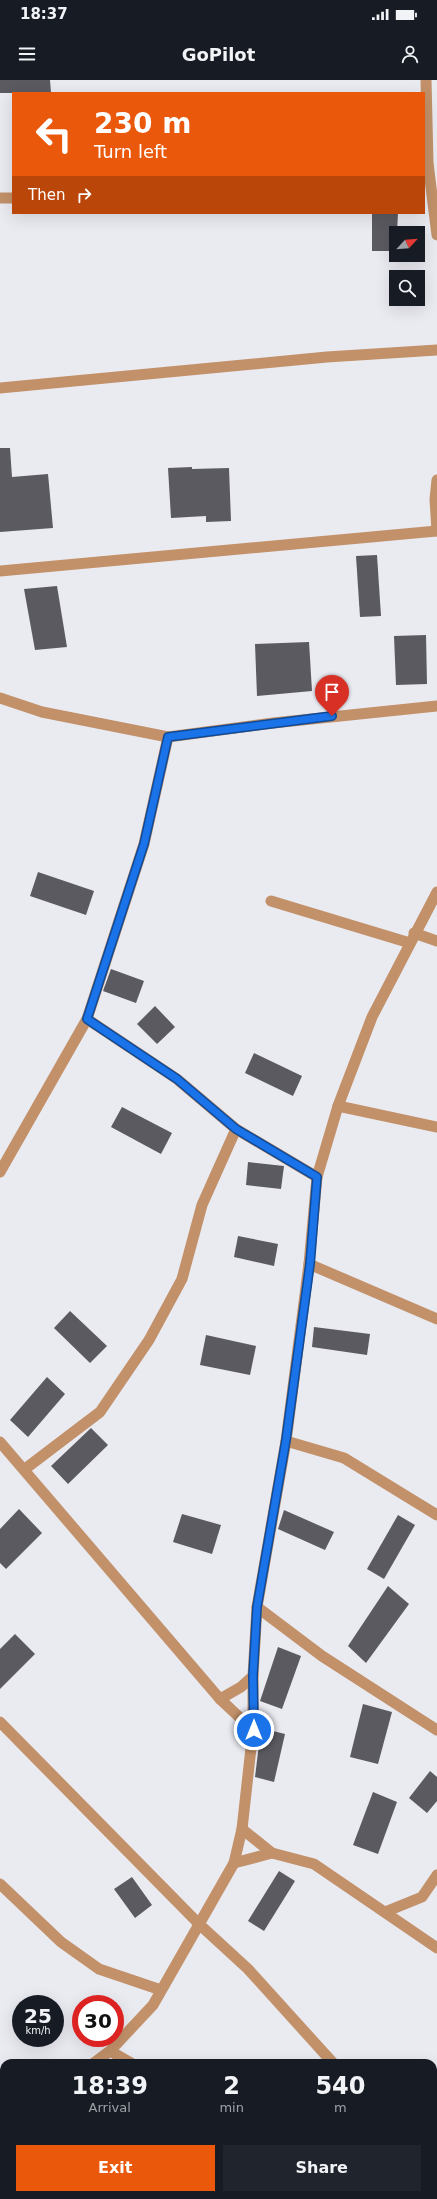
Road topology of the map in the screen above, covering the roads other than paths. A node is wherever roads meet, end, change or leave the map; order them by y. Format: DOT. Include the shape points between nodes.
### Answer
graph roads {
  1 [pos="426,80"];
  2 [pos="430,163"];
  3 [pos="0,198"];
  4 [pos="12,198"];
  5 [pos="437,235"];
  6 [pos="437,350"];
  7 [pos="0,388"];
  8 [pos="437,480"];
  9 [pos="437,531"];
  10 [pos="0,571"];
  11 [pos="0,698"];
  12 [pos="437,706"];
  13 [pos="168,737"];
  14 [pos="437,892"];
  15 [pos="271,901"];
  16 [pos="412,938"];
  17 [pos="437,941"];
  18 [pos="87,1019"];
  19 [pos="338,1106"];
  20 [pos="437,1127"];
  21 [pos="236,1129"];
  22 [pos="0,1172"];
  23 [pos="317,1177"];
  24 [pos="310,1264"];
  25 [pos="437,1319"];
  26 [pos="286,1440"];
  27 [pos="0,1442"];
  28 [pos="25,1469"];
  29 [pos="437,1515"];
  30 [pos="257,1607"];
  31 [pos="253,1676"];
  32 [pos="220,1699"];
  33 [pos="0,1722"];
  34 [pos="254,1730"];
  35 [pos="437,1730"];
  36 [pos="242,1829"];
  37 [pos="272,1853"];
  38 [pos="234,1863"];
  39 [pos="437,1875"];
  40 [pos="0,1884"];
  41 [pos="385,1912"];
  42 [pos="199,1924"];
  43 [pos="437,1948"];
  44 [pos="161,1990"];
  45 [pos="110,2051"];
  46 [pos="99,2059"];
  47 [pos="124,2059"];
  48 [pos="329,2059"];
  1 -- 2 [label="street"];
  2 -- 5 [label="street"];
  3 -- 4 [label="street"];
  6 -- 7 [label="street" via="327,357"];
  8 -- 9 [label="street"];
  9 -- 10 [label="street"];
  11 -- 13 [label="street" via="42,712"];
  12 -- 13 [label="street"];
  13 -- 18 [label="street" via="144,844"];
  14 -- 16 [label="street"];
  15 -- 16 [label="street"];
  16 -- 17 [label="street"];
  16 -- 19 [label="street" via="372,1017"];
  18 -- 21 [label="street" via="177,1079"];
  18 -- 22 [label="street"];
  19 -- 20 [label="street"];
  19 -- 23 [label="street"];
  21 -- 23 [label="street"];
  21 -- 28 [label="street" via="202,1205 182,1279 149,1340 100,1412"];
  23 -- 24 [label="street"];
  24 -- 25 [label="street"];
  24 -- 26 [label="street"];
  26 -- 29 [label="street" via="344,1458"];
  26 -- 30 [label="street"];
  27 -- 28 [label="street"];
  28 -- 32 [label="street"];
  30 -- 31 [label="street"];
  30 -- 35 [label="street" via="322,1656"];
  31 -- 32 [label="street" via="242,1687"];
  31 -- 34 [label="street"];
  32 -- 34 [label="street"];
  33 -- 42 [label="street"];
  34 -- 36 [label="street"];
  36 -- 37 [label="street"];
  36 -- 38 [label="street"];
  37 -- 38 [label="street"];
  37 -- 41 [label="street" via="314,1864"];
  38 -- 42 [label="street"];
  39 -- 41 [label="street" via="422,1897"];
  40 -- 44 [label="street" via="60,1942 99,1969"];
  41 -- 43 [label="street"];
  42 -- 44 [label="street"];
  42 -- 48 [label="street" via="248,1969"];
  44 -- 45 [label="street" via="153,2005"];
  45 -- 46 [label="street"];
  45 -- 47 [label="street"];
}
